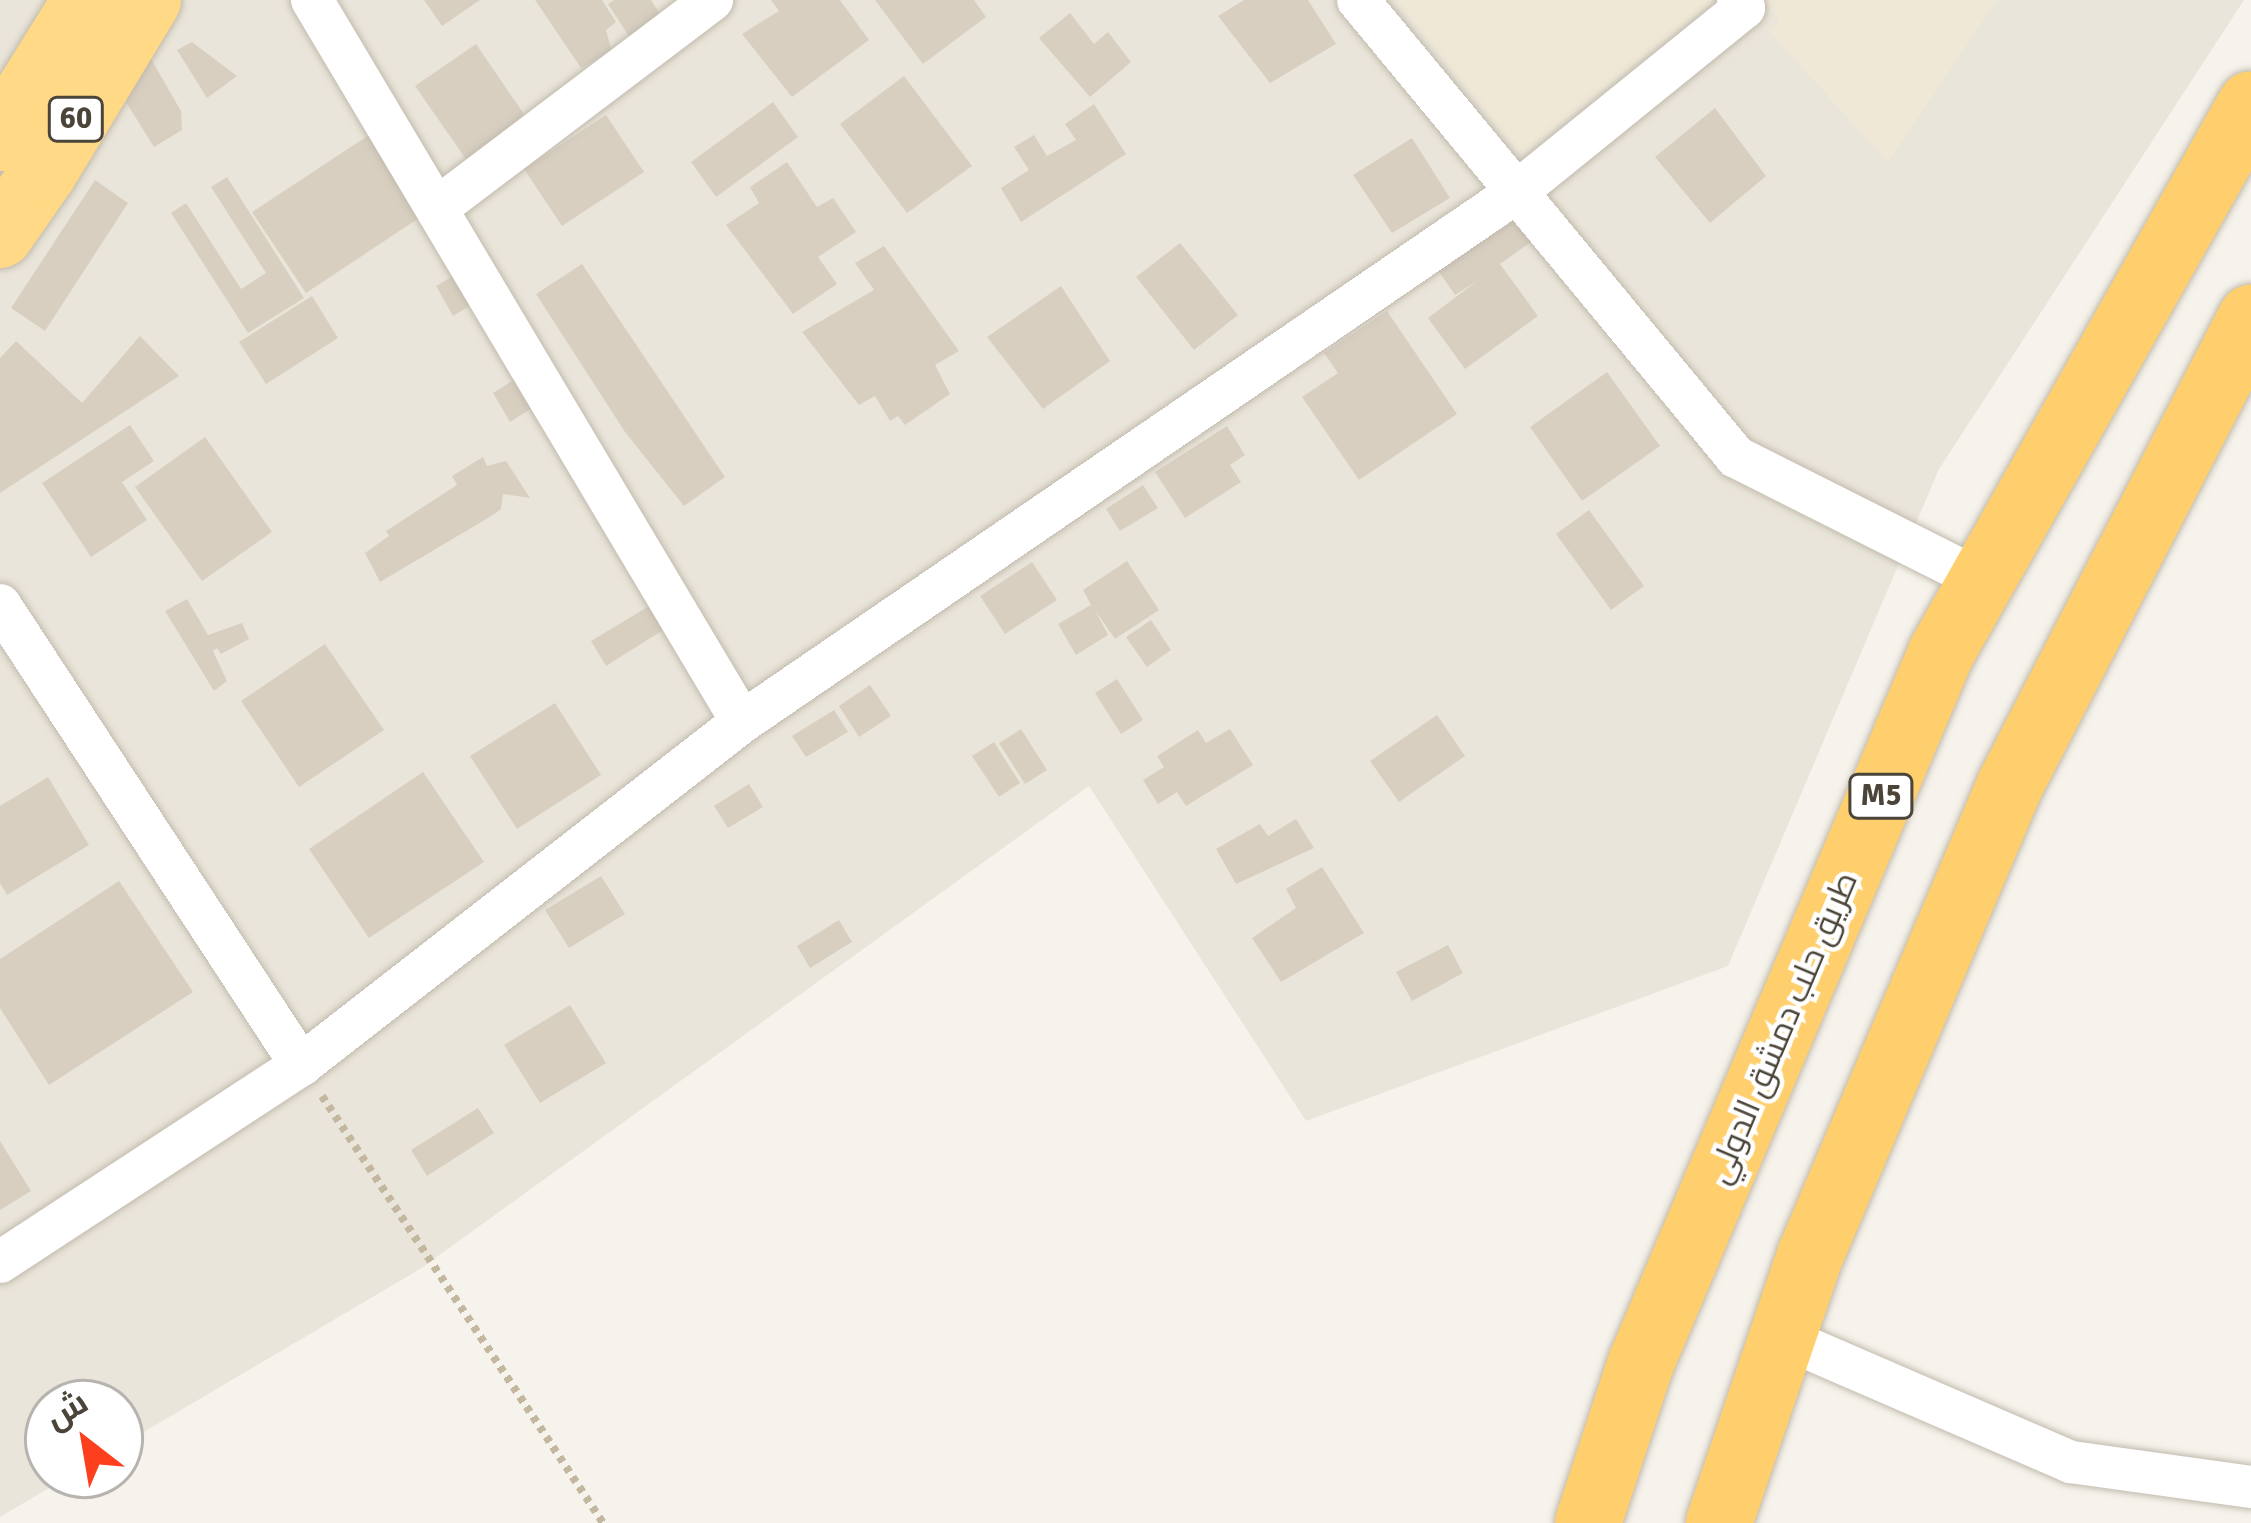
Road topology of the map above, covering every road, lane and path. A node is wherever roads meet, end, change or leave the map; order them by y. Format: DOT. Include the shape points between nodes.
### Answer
graph roads {
  1 [pos="86,0"];
  2 [pos="148,0"];
  3 [pos="312,0"];
  4 [pos="712,0"];
  5 [pos="1358,0"];
  6 [pos="1738,0"];
  7 [pos="2251,104"];
  8 [pos="0,138"];
  9 [pos="1514,194"];
  10 [pos="436,208"];
  11 [pos="0,235"];
  12 [pos="2251,318"];
  13 [pos="1983,581"];
  14 [pos="0,605"];
  15 [pos="742,722"];
  16 [pos="301,1065"];
  17 [pos="0,1262"];
  18 [pos="1782,1337"];
  19 [pos="2251,1487"];
  20 [pos="603,1523"];
  21 [pos="1588,1523"];
  22 [pos="1719,1523"];
  1 -- 8 [label="highway, 60"];
  2 -- 11 [label="highway, 60"];
  3 -- 10 [label="street"];
  4 -- 10 [label="street"];
  5 -- 9 [label="street"];
  6 -- 9 [label="street" via="1744,8"];
  7 -- 13 [label="highway, طريق حلب دمشق الدولي / M5"];
  9 -- 13 [label="street" via="1736,458"];
  9 -- 15 [label="street"];
  10 -- 15 [label="street"];
  12 -- 18 [label="highway" via="2010,785"];
  13 -- 21 [label="highway, طريق حلب دمشق الدولي / M5" via="1941,653 1641,1363"];
  14 -- 16 [label="street"];
  15 -- 16 [label="street"];
  16 -- 17 [label="street"];
  16 -- 20 [label="path"];
  18 -- 19 [label="street" via="2071,1462"];
  18 -- 22 [label="highway"];
}
